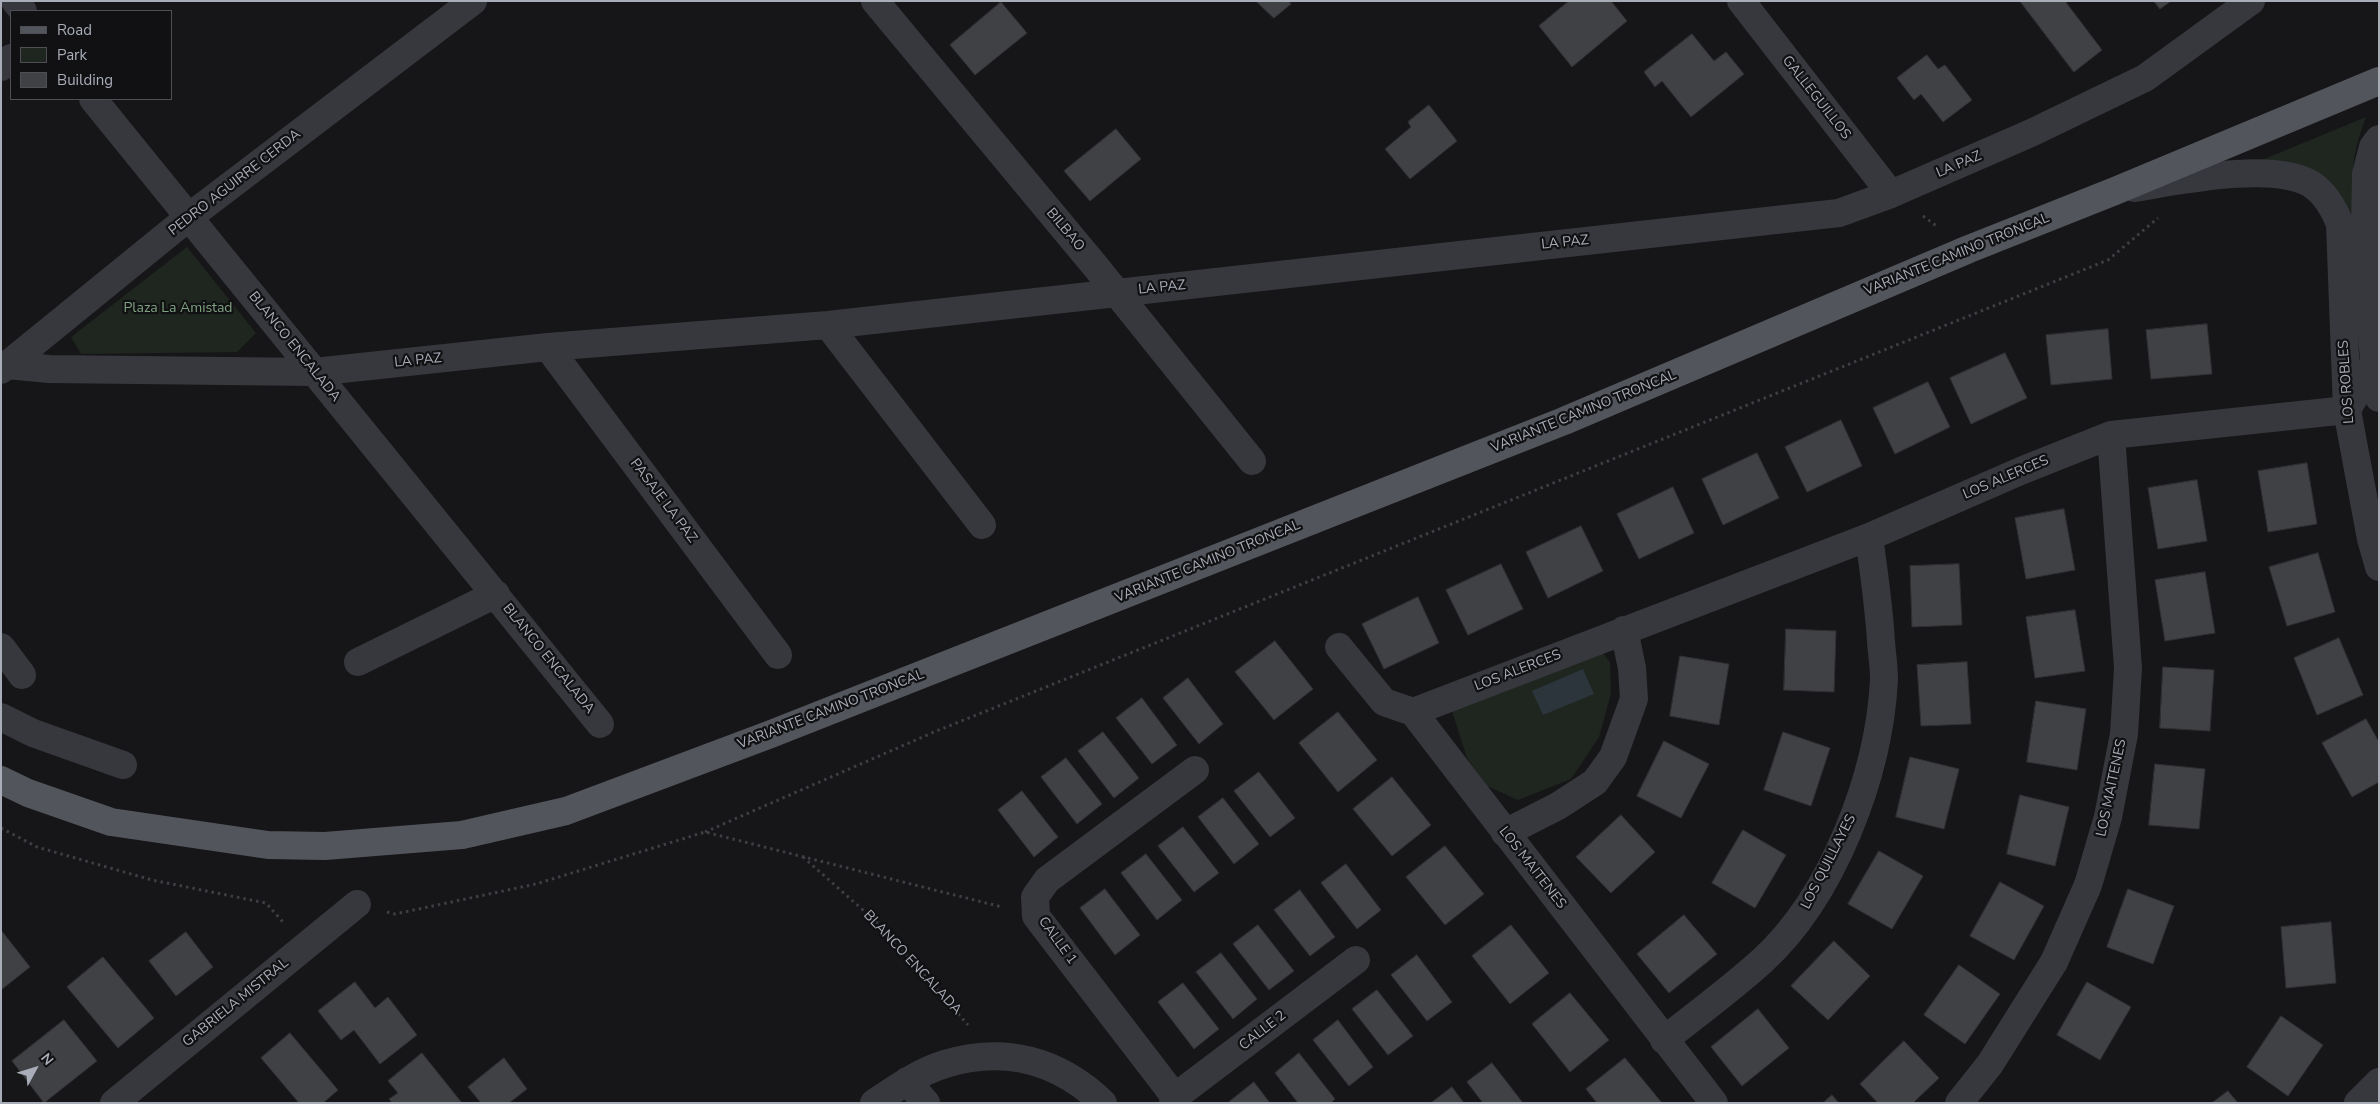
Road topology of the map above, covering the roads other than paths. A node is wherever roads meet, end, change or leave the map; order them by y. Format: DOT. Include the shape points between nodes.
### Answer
graph roads {
  1 [pos="474,1"];
  2 [pos="875,1"];
  3 [pos="1742,1"];
  4 [pos="2251,1"];
  5 [pos="2379,80"];
  6 [pos="94,100"];
  7 [pos="2379,139"];
  8 [pos="2115,191"];
  9 [pos="1892,194"];
  10 [pos="189,218"];
  11 [pos="2352,225"];
  12 [pos="1118,293"];
  13 [pos="828,325"];
  14 [pos="548,347"];
  15 [pos="2376,361"];
  16 [pos="4,368"];
  17 [pos="314,372"];
  18 [pos="2379,398"];
  19 [pos="2347,410"];
  20 [pos="2111,435"];
  21 [pos="1252,461"];
  22 [pos="982,526"];
  23 [pos="1869,537"];
  24 [pos="2375,541"];
  25 [pos="2379,566"];
  26 [pos="496,594"];
  27 [pos="1624,630"];
  28 [pos="1,647"];
  29 [pos="1339,647"];
  30 [pos="778,655"];
  31 [pos="358,662"];
  32 [pos="22,675"];
  33 [pos="1413,712"];
  34 [pos="1,717"];
  35 [pos="600,724"];
  36 [pos="123,765"];
  37 [pos="1195,770"];
  38 [pos="1,780"];
  39 [pos="1505,833"];
  40 [pos="357,904"];
  41 [pos="1356,960"];
  42 [pos="1664,1040"];
  43 [pos="907,1081"];
  44 [pos="2379,1082"];
  45 [pos="1174,1100"];
  46 [pos="114,1103"];
  47 [pos="874,1103"];
  48 [pos="926,1103"];
  49 [pos="1103,1103"];
  50 [pos="1714,1103"];
  51 [pos="1959,1103"];
  52 [pos="2358,1103"];
  1 -- 10 [label="street, PEDRO AGUIRRE CERDA"];
  2 -- 12 [label="street, BILBAO"];
  3 -- 9 [label="street, GALLEGUILLOS"];
  4 -- 9 [label="street, LA PAZ" via="2145,78 2031,134"];
  5 -- 8 [label="main road, VARIANTE CAMINO TRONCAL"];
  6 -- 10 [label="street, BLANCO ENCALADA"];
  7 -- 11 [label="street, LOS ROBLES" via="2373,147"];
  8 -- 11 [label="street, LOS ROBLES" via="2206,177 2255,174 2295,178 2312,185"];
  8 -- 38 [label="main road, VARIANTE CAMINO TRONCAL" via="1969,249 1564,422 771,734 566,811 462,835 325,846 268,845 111,822 28,793"];
  9 -- 12 [label="street, LA PAZ" via="1839,213"];
  10 -- 16 [label="street, PEDRO AGUIRRE CERDA"];
  10 -- 17 [label="street, BLANCO ENCALADA"];
  11 -- 15 [label="street, LOS ROBLES"];
  11 -- 19 [label="street, LOS ROBLES"];
  12 -- 13 [label="street, LA PAZ"];
  12 -- 21 [label="street, BILBAO"];
  13 -- 14 [label="street, LA PAZ"];
  13 -- 22 [label="street"];
  14 -- 17 [label="street, LA PAZ"];
  14 -- 30 [label="street, PASAJE LA PAZ"];
  15 -- 18 [label="street, LOS ROBLES"];
  15 -- 19 [label="street"];
  16 -- 17 [label="street, LA PAZ"];
  17 -- 26 [label="street, BLANCO ENCALADA"];
  19 -- 20 [label="street, LOS ALERCES"];
  19 -- 24 [label="street, LOS ROBLES"];
  20 -- 23 [label="street, LOS ALERCES"];
  20 -- 51 [label="street, LOS MAITENES" via="2128,668 2124,734 2108,817 2088,885 2054,962 1990,1064"];
  23 -- 27 [label="street, LOS ALERCES"];
  23 -- 42 [label="street, LOS QUILLAYES" via="1884,678 1878,738 1846,834 1794,927 1762,961"];
  24 -- 25 [label="street, LOS ROBLES"];
  26 -- 31 [label="street, BLANCO ENCALADA"];
  26 -- 35 [label="street, BLANCO ENCALADA"];
  27 -- 33 [label="street, LOS ALERCES"];
  27 -- 39 [label="street" via="1634,699 1613,757 1595,782 1558,806"];
  28 -- 32 [label="street"];
  29 -- 33 [label="street" via="1384,702"];
  33 -- 39 [label="street, LOS MAITENES"];
  34 -- 36 [label="street" via="33,733"];
  37 -- 45 [label="street, CALLE 1" via="1047,880 1035,898 1036,916"];
  39 -- 42 [label="street, LOS MAITENES"];
  40 -- 46 [label="street, GABRIELA MISTRAL"];
  41 -- 45 [label="street, CALLE 2"];
  42 -- 50 [label="street, LOS MAITENES"];
  43 -- 47 [label="street"];
  43 -- 48 [label="street"];
  43 -- 49 [label="street" via="944,1064 995,1055 1048,1065 1089,1089"];
  44 -- 52 [label="street"];
}
